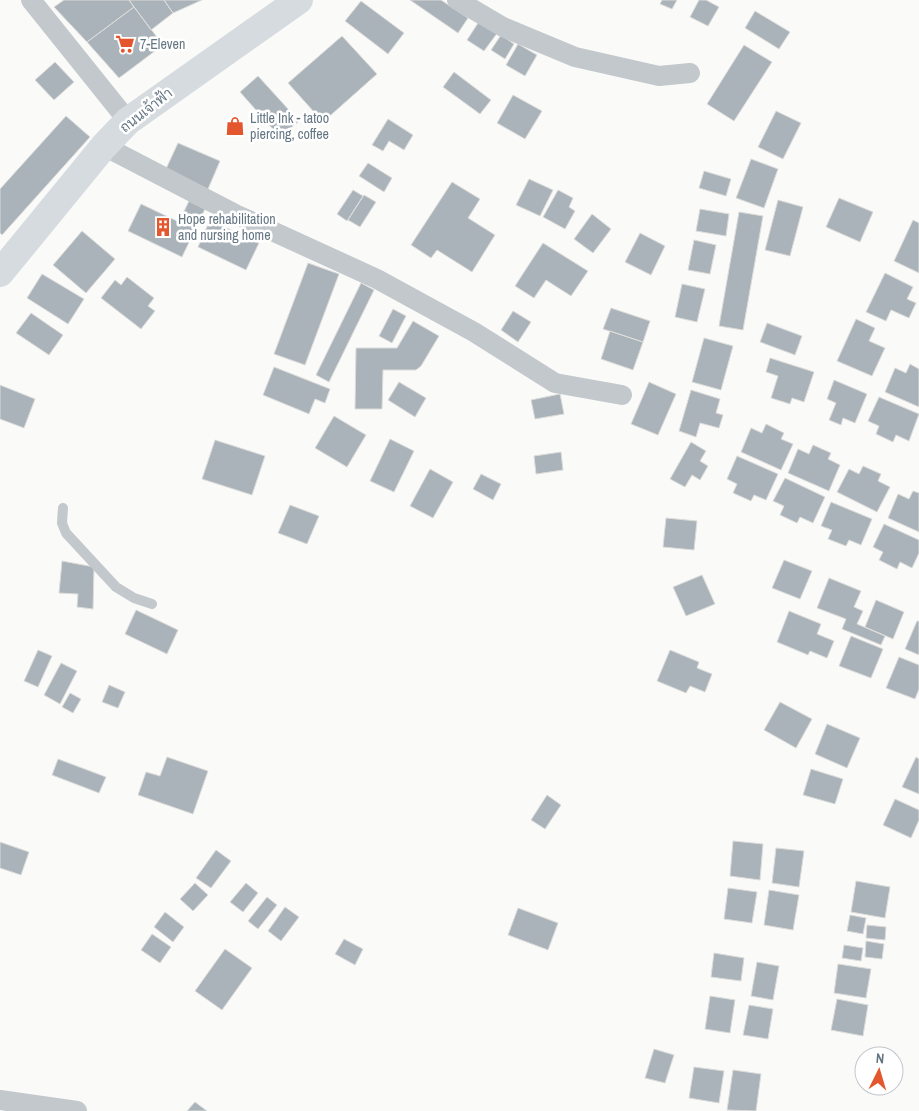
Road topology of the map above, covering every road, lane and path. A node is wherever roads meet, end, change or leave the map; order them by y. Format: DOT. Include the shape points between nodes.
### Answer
graph roads {
  1 [pos="31,0"];
  2 [pos="300,0"];
  3 [pos="457,0"];
  4 [pos="690,74"];
  5 [pos="128,121"];
  6 [pos="104,146"];
  7 [pos="0,273"];
  8 [pos="622,395"];
  9 [pos="63,508"];
  10 [pos="152,604"];
  11 [pos="0,1100"];
  12 [pos="77,1111"];
  1 -- 5 [label="street"];
  2 -- 5 [label="main road, ถนนเจ้าฟ้า"];
  3 -- 4 [label="street" via="503,27 575,57 659,76"];
  5 -- 6 [label="main road, ถนนเจ้าฟ้า"];
  6 -- 7 [label="main road, ถนนเจ้าฟ้า"];
  6 -- 8 [label="street" via="235,214 377,279 474,332 555,383"];
  9 -- 10 [label="lane" via="62,523 72,540 116,587"];
  11 -- 12 [label="street"];
}
